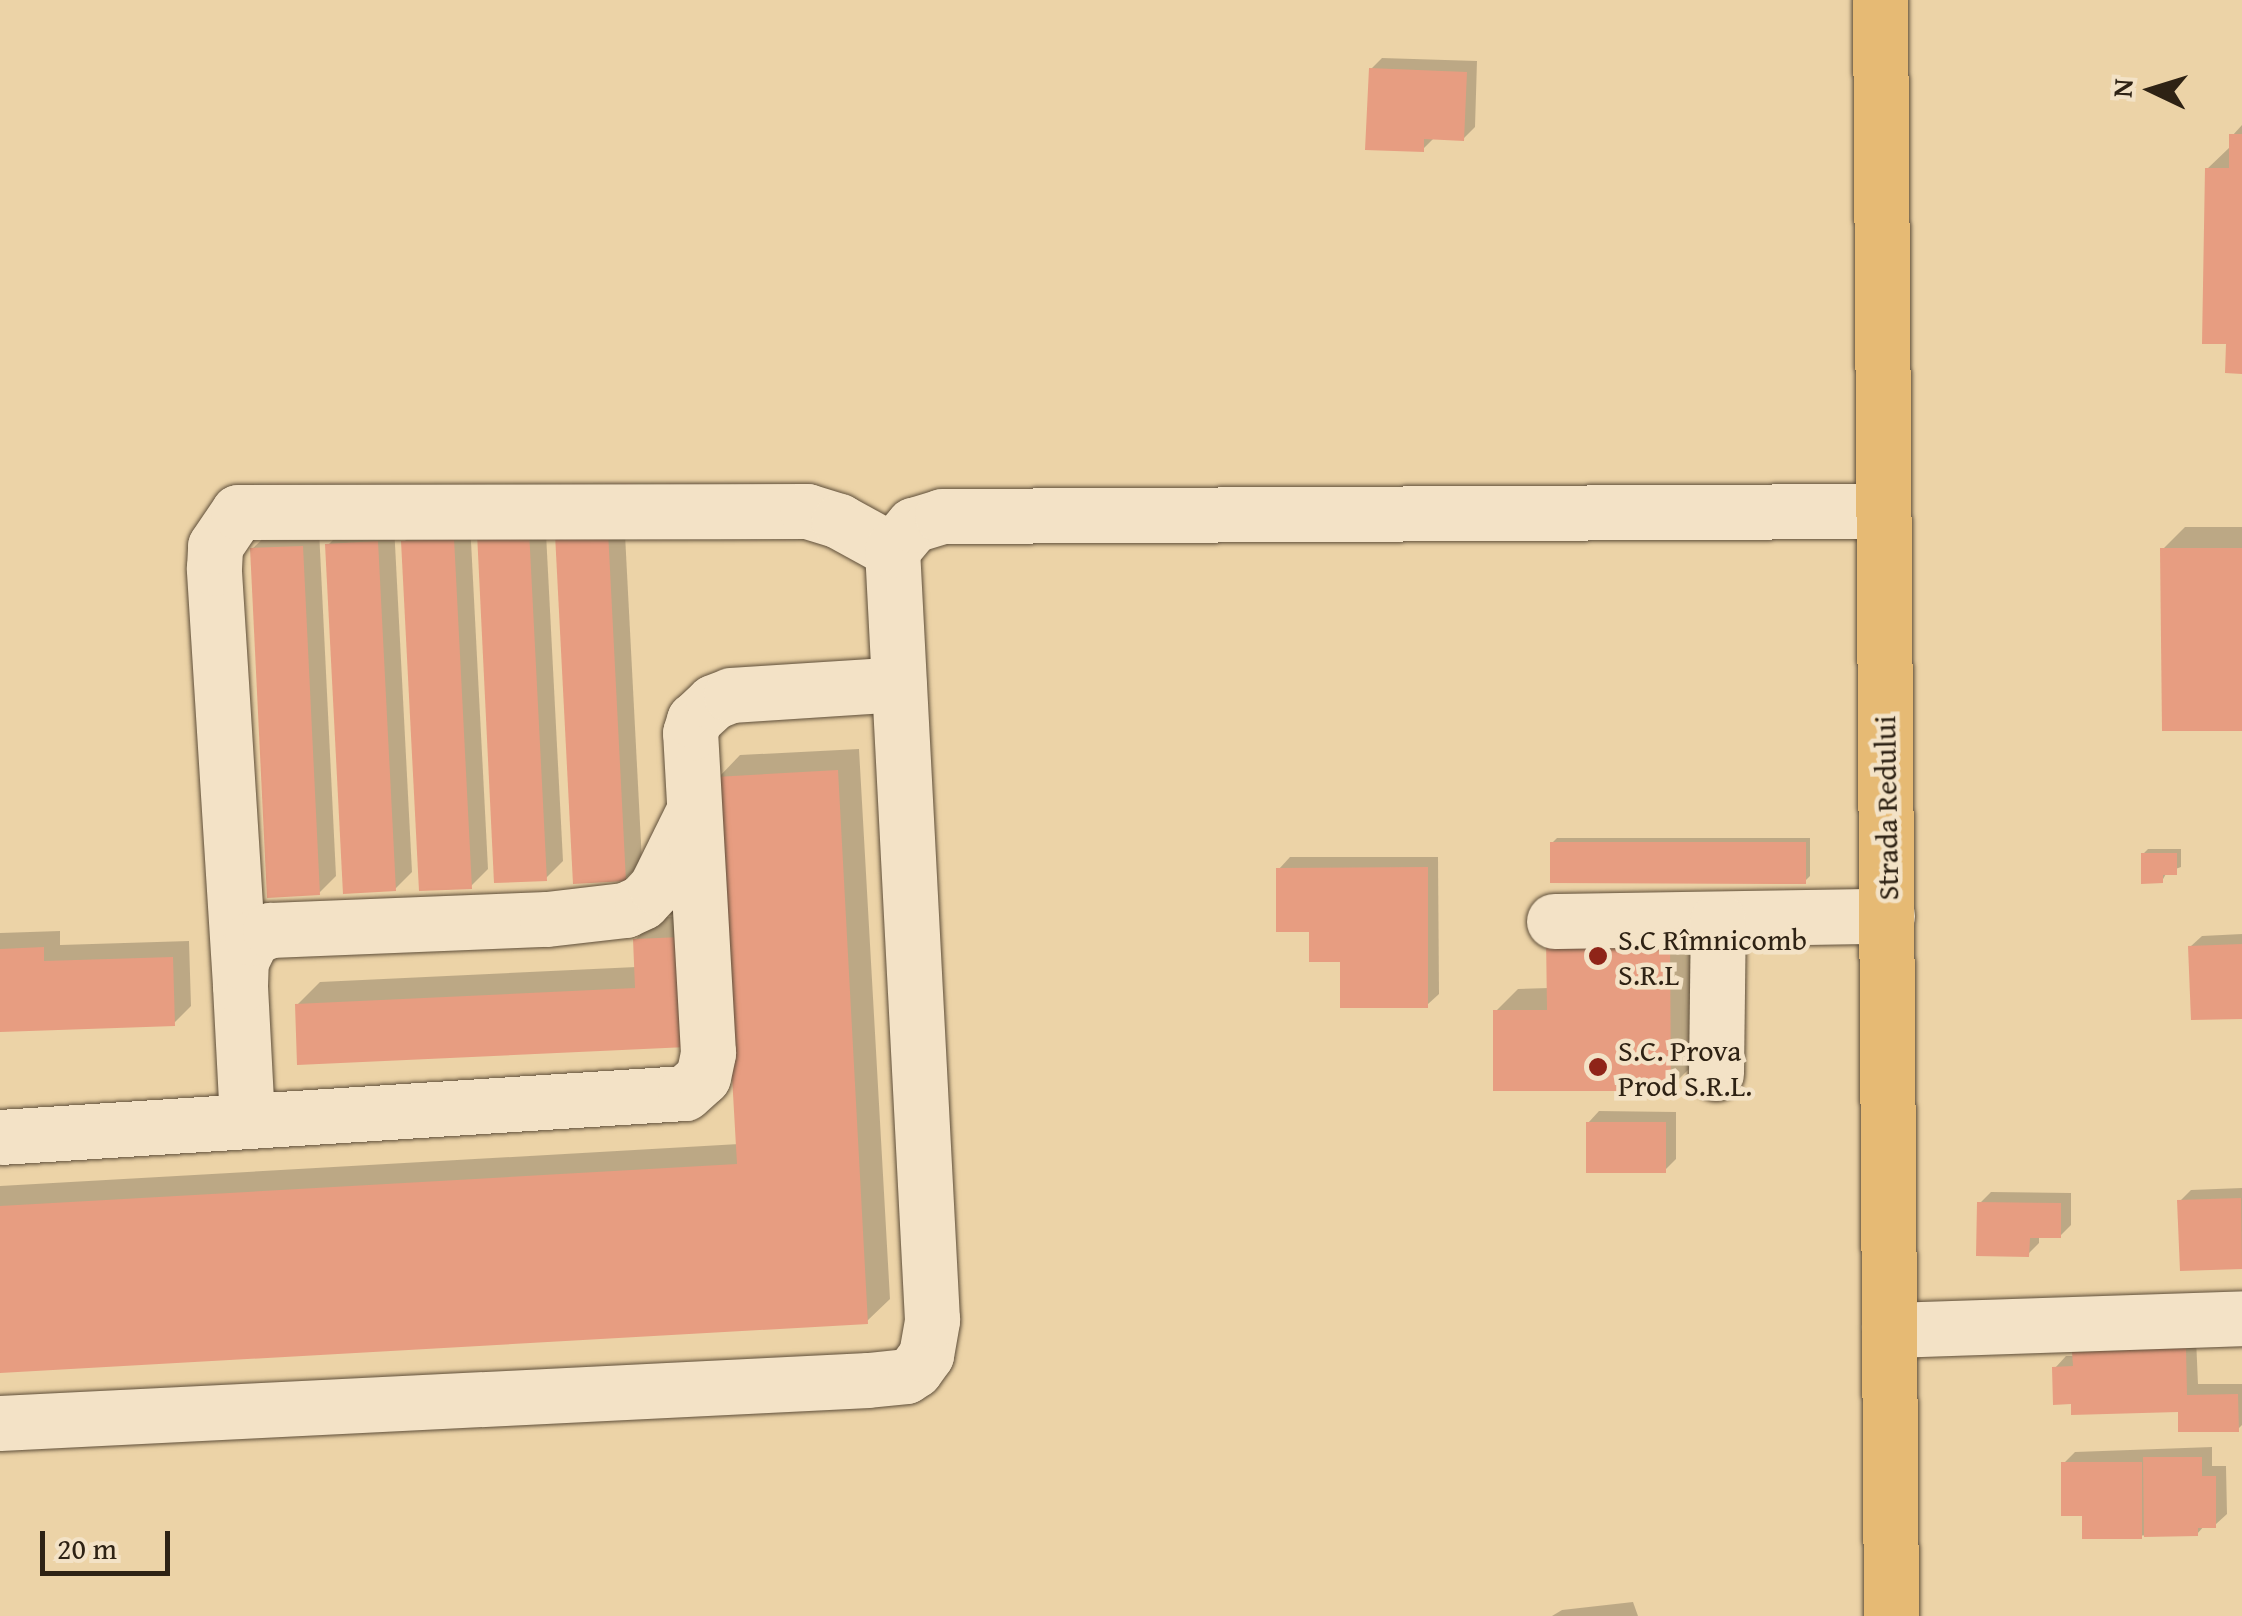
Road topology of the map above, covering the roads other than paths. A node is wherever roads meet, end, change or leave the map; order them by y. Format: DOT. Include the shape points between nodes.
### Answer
graph roads {
  1 [pos="1880,0"];
  2 [pos="1880,511"];
  3 [pos="892,550"];
  4 [pos="899,684"];
  5 [pos="694,810"];
  6 [pos="1888,916"];
  7 [pos="1554,920"];
  8 [pos="1718,920"];
  9 [pos="240,985"];
  10 [pos="1716,1073"];
  11 [pos="248,1120"];
  12 [pos="0,1137"];
  13 [pos="2242,1318"];
  14 [pos="1889,1330"];
  15 [pos="0,1423"];
  16 [pos="1891,1616"];
  1 -- 2 [label="main road, Strada Redului"];
  2 -- 3 [label="street" via="942,516 913,525"];
  2 -- 6 [label="main road, Strada Redului"];
  3 -- 4 [label="street"];
  3 -- 9 [label="street" via="840,520 807,511 238,512 216,546 214,568"];
  4 -- 5 [label="street" via="731,695 713,702 700,711 690,733"];
  4 -- 15 [label="street" via="932,1320 926,1355 915,1370 868,1380"];
  5 -- 9 [label="street" via="656,887 624,910 270,930 246,948"];
  5 -- 11 [label="street" via="708,1053 703,1077 684,1093"];
  6 -- 8 [label="street"];
  6 -- 14 [label="main road, Strada Redului"];
  7 -- 8 [label="street"];
  8 -- 10 [label="street"];
  9 -- 11 [label="street"];
  11 -- 12 [label="street"];
  13 -- 14 [label="street"];
  14 -- 16 [label="main road, Strada Redului"];
}
